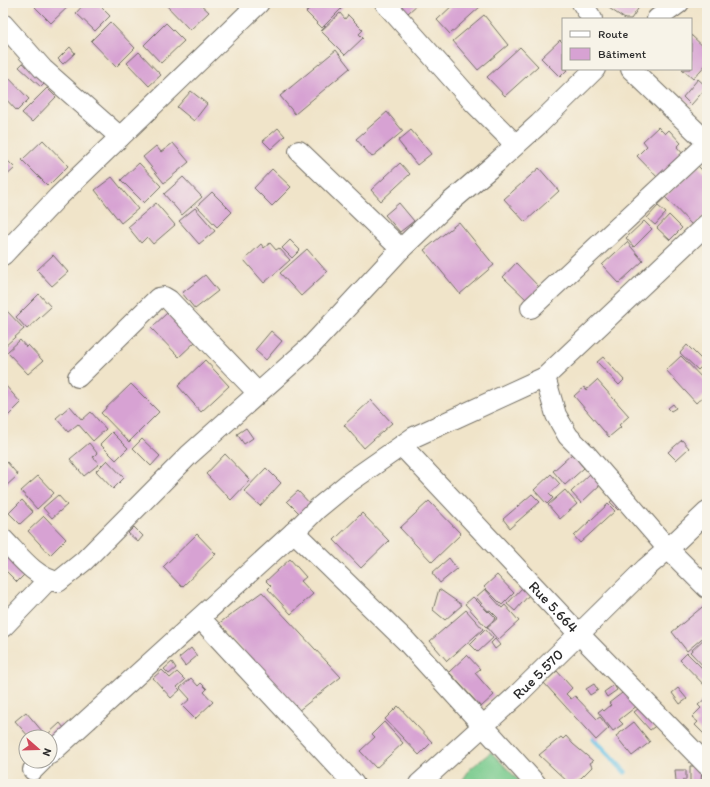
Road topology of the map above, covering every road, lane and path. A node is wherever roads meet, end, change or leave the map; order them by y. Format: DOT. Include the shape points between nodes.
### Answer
graph roads {
  1 [pos="259,3"];
  2 [pos="385,3"];
  3 [pos="582,3"];
  4 [pos="679,3"];
  5 [pos="591,18"];
  6 [pos="658,18"];
  7 [pos="3,24"];
  8 [pos="594,70"];
  9 [pos="632,70"];
  10 [pos="120,137"];
  11 [pos="707,143"];
  12 [pos="514,145"];
  13 [pos="299,151"];
  14 [pos="707,224"];
  15 [pos="401,249"];
  16 [pos="3,255"];
  17 [pos="531,308"];
  18 [pos="78,377"];
  19 [pos="545,377"];
  20 [pos="258,393"];
  21 [pos="402,446"];
  22 [pos="707,512"];
  23 [pos="294,532"];
  24 [pos="3,539"];
  25 [pos="668,550"];
  26 [pos="48,580"];
  27 [pos="707,588"];
  28 [pos="200,618"];
  29 [pos="3,627"];
  30 [pos="580,634"];
  31 [pos="483,726"];
  32 [pos="58,747"];
  33 [pos="707,765"];
  34 [pos="354,784"];
  35 [pos="419,784"];
  36 [pos="536,784"];
  1 -- 10 [label="street"];
  2 -- 12 [label="street"];
  3 -- 5 [label="street"];
  4 -- 6 [label="street"];
  7 -- 10 [label="street" via="43,69"];
  8 -- 12 [label="street"];
  9 -- 11 [label="street"];
  10 -- 16 [label="street"];
  11 -- 17 [label="street"];
  12 -- 15 [label="street"];
  13 -- 15 [label="street"];
  14 -- 19 [label="street"];
  15 -- 20 [label="street" via="310,347"];
  18 -- 20 [label="street" via="158,298 164,297"];
  19 -- 21 [label="street" via="414,437"];
  19 -- 25 [label="street" via="556,415 568,436"];
  20 -- 26 [label="street" via="189,455 84,560 58,582"];
  21 -- 23 [label="street" via="351,481"];
  21 -- 30 [label="street, Rue 5.664"];
  22 -- 25 [label="street, Rue 5.570"];
  23 -- 28 [label="street"];
  23 -- 31 [label="street" via="406,641"];
  24 -- 26 [label="street" via="37,574"];
  25 -- 27 [label="street"];
  25 -- 30 [label="street, Rue 5.570" via="646,568"];
  26 -- 29 [label="street"];
  28 -- 32 [label="street"];
  28 -- 34 [label="street"];
  30 -- 31 [label="street, Rue 5.570"];
  30 -- 33 [label="street, Rue 5.664"];
  31 -- 35 [label="street, Rue 5.570"];
  31 -- 36 [label="street"];
}
